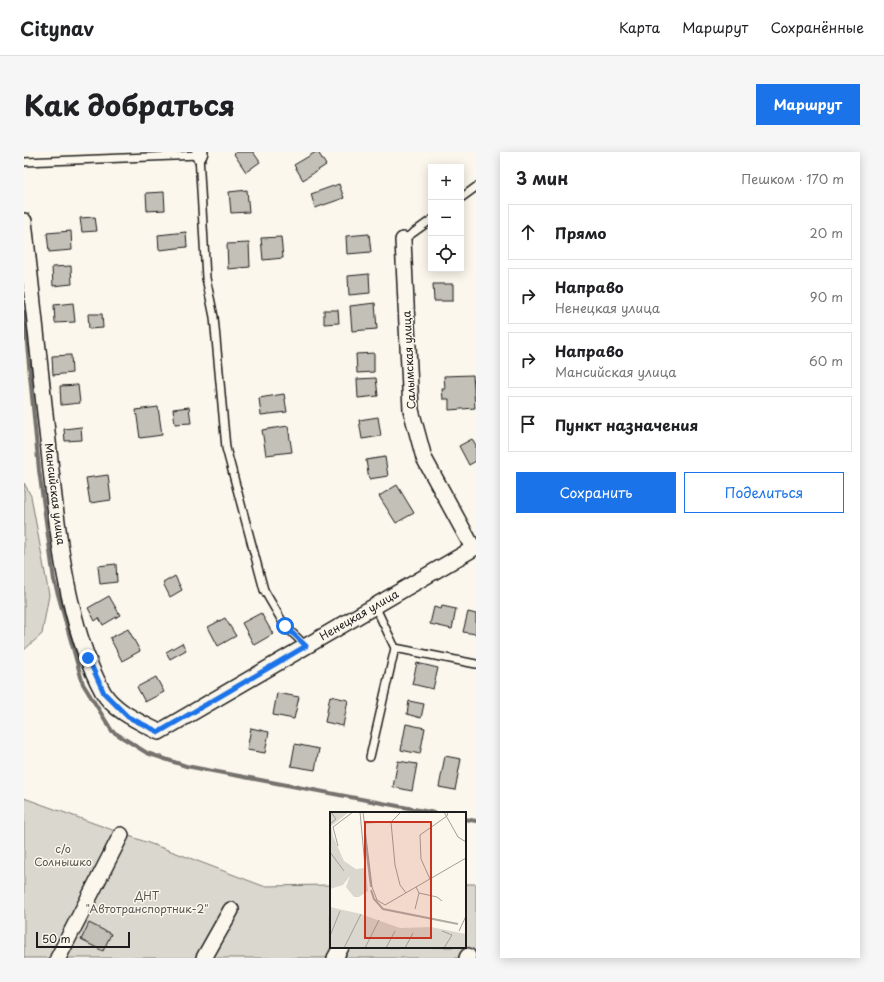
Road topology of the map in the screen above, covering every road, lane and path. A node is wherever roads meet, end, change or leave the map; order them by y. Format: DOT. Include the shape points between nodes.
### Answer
graph roads {
  1 [pos="200,154"];
  2 [pos="24,162"];
  3 [pos="476,187"];
  4 [pos="464,196"];
  5 [pos="24,221"];
  6 [pos="428,222"];
  7 [pos="403,240"];
  8 [pos="475,547"];
  9 [pos="375,606"];
  10 [pos="306,646"];
  11 [pos="395,648"];
  12 [pos="476,664"];
  13 [pos="159,732"];
  14 [pos="370,757"];
  15 [pos="121,835"];
  16 [pos="231,910"];
  17 [pos="340,948"];
  18 [pos="58,958"];
  19 [pos="204,958"];
  20 [pos="335,958"];
  1 -- 2 [label="lane"];
  1 -- 10 [label="lane" via="206,278 214,317 226,448 264,590 285,626"];
  3 -- 4 [label="lane"];
  5 -- 13 [label="street, Мансийская улица" via="55,507 71,604 88,658 104,693 128,717"];
  6 -- 7 [label="lane, Салымская улица"];
  7 -- 8 [label="street, Салымская улица" via="411,410 424,458"];
  8 -- 9 [label="street, Ненецкая улица"];
  9 -- 10 [label="street, Ненецкая улица"];
  9 -- 11 [label="lane"];
  10 -- 13 [label="street, Ненецкая улица"];
  11 -- 12 [label="lane"];
  11 -- 14 [label="lane"];
  15 -- 18 [label="street"];
  16 -- 19 [label="street"];
  17 -- 20 [label="street"];
}
